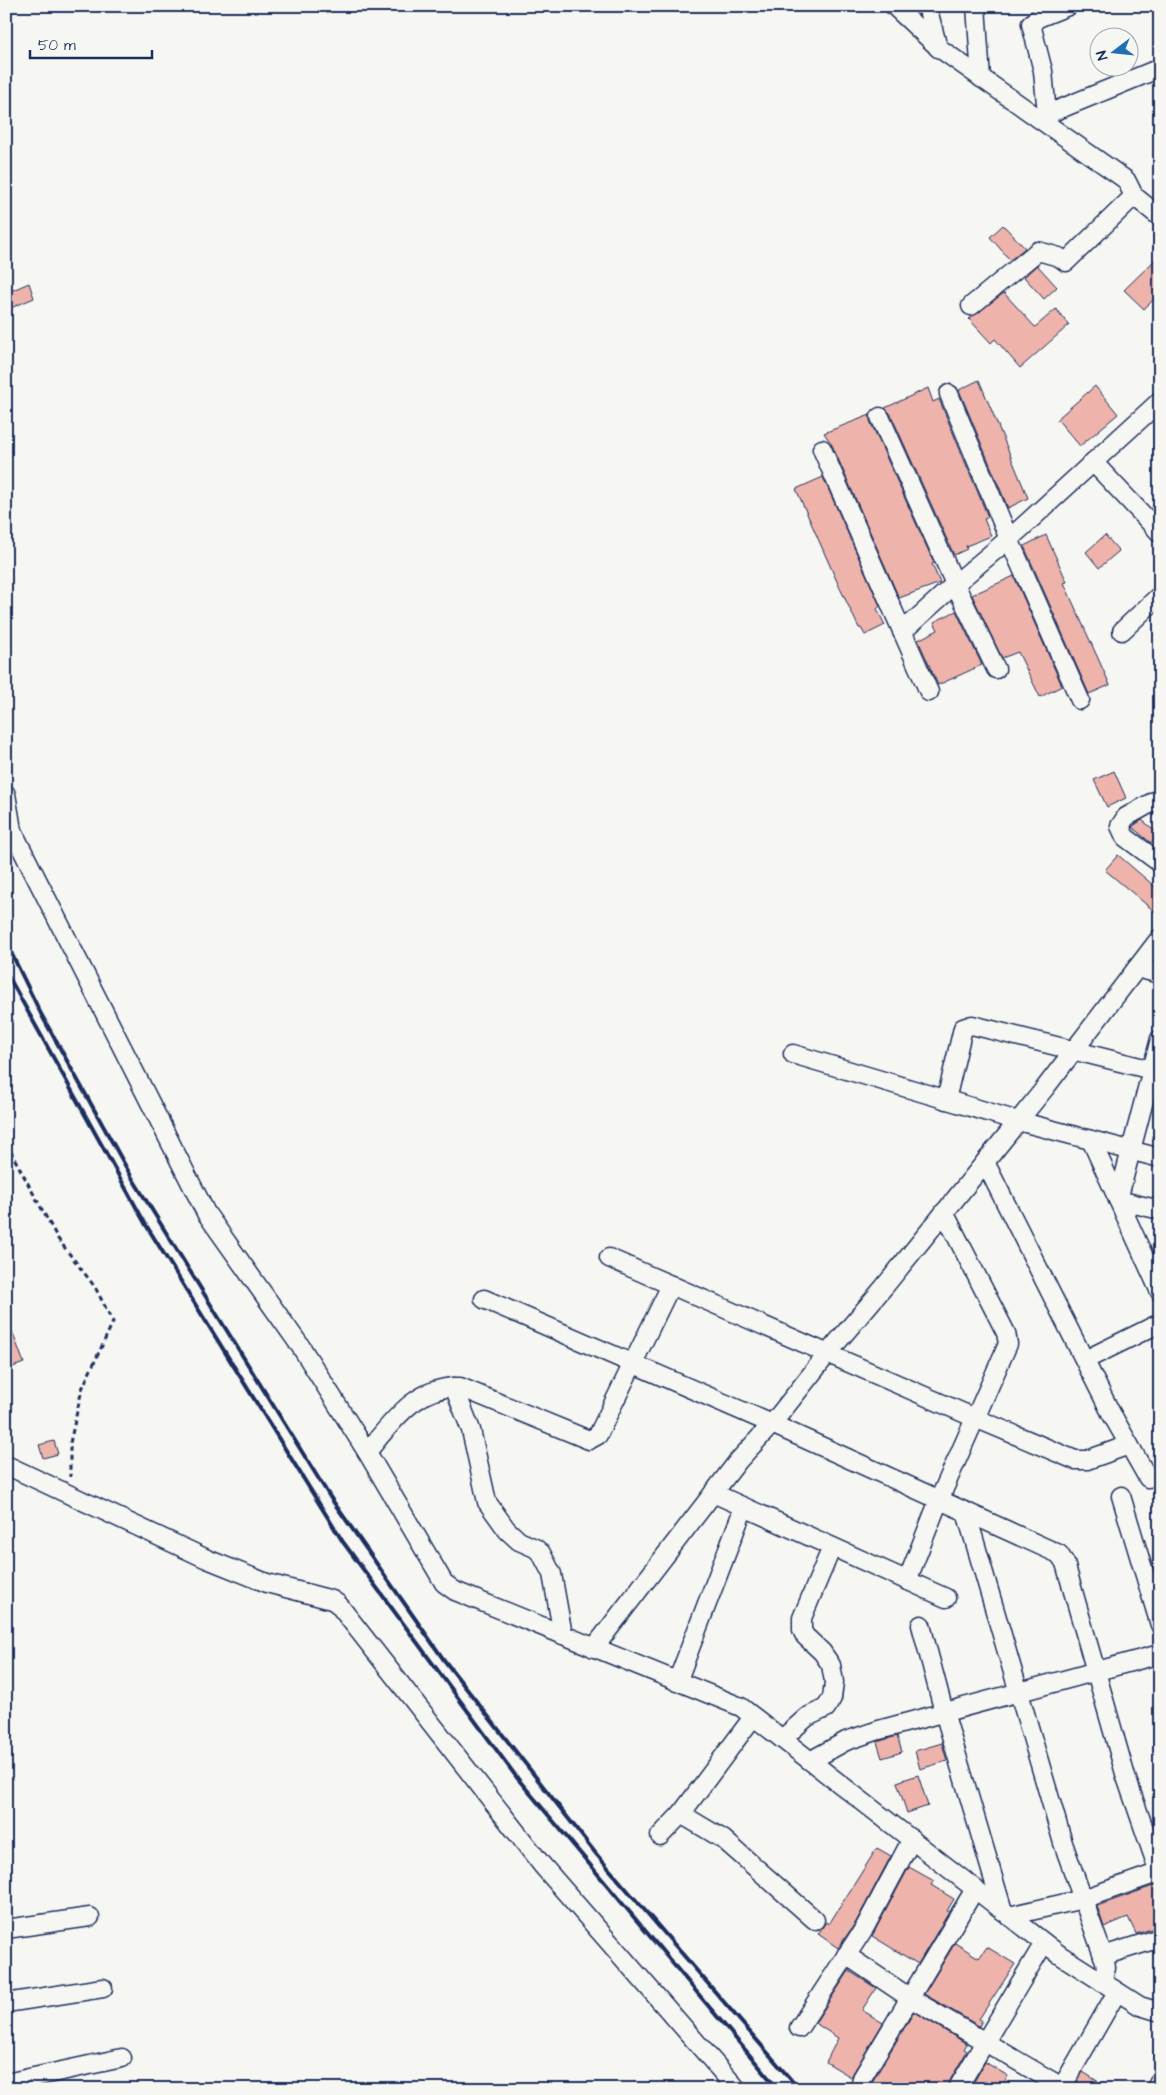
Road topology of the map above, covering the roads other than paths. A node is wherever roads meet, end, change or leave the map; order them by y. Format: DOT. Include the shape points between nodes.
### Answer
graph roads {
  1 [pos="894,6"];
  2 [pos="927,6"];
  3 [pos="976,6"];
  4 [pos="1068,6"];
  5 [pos="939,48"];
  6 [pos="1160,68"];
  7 [pos="981,78"];
  8 [pos="1042,116"];
  9 [pos="1134,196"];
  10 [pos="1160,217"];
  11 [pos="971,306"];
  12 [pos="949,394"];
  13 [pos="1160,401"];
  14 [pos="880,417"];
  15 [pos="822,449"];
  16 [pos="1093,462"];
  17 [pos="1160,532"];
  18 [pos="1009,539"];
  19 [pos="955,584"];
  20 [pos="1160,595"];
  21 [pos="1122,630"];
  22 [pos="902,632"];
  23 [pos="996,669"];
  24 [pos="929,692"];
  25 [pos="1080,700"];
  26 [pos="6,794"];
  27 [pos="1160,798"];
  28 [pos="1160,862"];
  29 [pos="1160,938"];
  30 [pos="1137,968"];
  31 [pos="1160,974"];
  32 [pos="1160,1039"];
  33 [pos="1073,1051"];
  34 [pos="793,1054"];
  35 [pos="1156,1071"];
  36 [pos="946,1100"];
  37 [pos="1018,1121"];
  38 [pos="1091,1140"];
  39 [pos="1132,1151"];
  40 [pos="1160,1158"];
  41 [pos="985,1162"];
  42 [pos="1118,1200"];
  43 [pos="1160,1210"];
  44 [pos="944,1212"];
  45 [pos="610,1258"];
  46 [pos="671,1285"];
  47 [pos="1160,1292"];
  48 [pos="484,1298"];
  49 [pos="1160,1323"];
  50 [pos="828,1353"];
  51 [pos="1085,1360"];
  52 [pos="634,1364"];
  53 [pos="454,1387"];
  54 [pos="974,1418"];
  55 [pos="772,1424"];
  56 [pos="1129,1445"];
  57 [pos="367,1452"];
  58 [pos="6,1465"];
  59 [pos="1148,1478"];
  60 [pos="713,1493"];
  61 [pos="1120,1496"];
  62 [pos="939,1500"];
  63 [pos="744,1507"];
  64 [pos="966,1512"];
  65 [pos="832,1547"];
  66 [pos="907,1581"];
  67 [pos="946,1598"];
  68 [pos="921,1625"];
  69 [pos="1160,1625"];
  70 [pos="563,1635"];
  71 [pos="594,1648"];
  72 [pos="1160,1654"];
  73 [pos="1096,1671"];
  74 [pos="678,1682"];
  75 [pos="1018,1692"];
  76 [pos="944,1712"];
  77 [pos="753,1717"];
  78 [pos="782,1739"];
  79 [pos="810,1761"];
  80 [pos="680,1814"];
  81 [pos="660,1836"];
  82 [pos="912,1839"];
  83 [pos="1160,1873"];
  84 [pos="975,1889"];
  85 [pos="1082,1899"];
  86 [pos="1006,1913"];
  87 [pos="90,1917"];
  88 [pos="815,1920"];
  89 [pos="6,1929"];
  90 [pos="1160,1938"];
  91 [pos="1044,1943"];
  92 [pos="846,1955"];
  93 [pos="1103,1956"];
  94 [pos="1110,1987"];
  95 [pos="103,1988"];
  96 [pos="910,1998"];
  97 [pos="6,2003"];
  98 [pos="1160,2012"];
  99 [pos="799,2028"];
  100 [pos="984,2042"];
  101 [pos="122,2058"];
  102 [pos="1160,2080"];
  103 [pos="6,2083"];
  104 [pos="1061,2088"];
  105 [pos="737,2089"];
  106 [pos="860,2089"];
  107 [pos="957,2089"];
  108 [pos="1156,2089"];
  1 -- 5 [label="street"];
  2 -- 5 [label="street"];
  3 -- 7 [label="street"];
  4 -- 8 [label="street" via="1031,24 1043,71"];
  5 -- 7 [label="street"];
  6 -- 8 [label="street"];
  7 -- 8 [label="street"];
  8 -- 9 [label="street" via="1126,180"];
  9 -- 10 [label="street"];
  9 -- 11 [label="street" via="1066,262 1038,250"];
  12 -- 18 [label="street"];
  13 -- 16 [label="street"];
  14 -- 19 [label="street"];
  15 -- 22 [label="street"];
  16 -- 17 [label="street"];
  16 -- 18 [label="street"];
  18 -- 19 [label="street"];
  18 -- 25 [label="street"];
  19 -- 22 [label="street"];
  19 -- 23 [label="street"];
  20 -- 21 [label="street"];
  22 -- 24 [label="street"];
  26 -- 57 [label="street" via="12,830 206,1213 301,1347"];
  27 -- 28 [label="street" via="1126,817 1120,826 1125,837"];
  29 -- 30 [label="street"];
  30 -- 31 [label="street"];
  30 -- 33 [label="street"];
  32 -- 35 [label="street"];
  33 -- 35 [label="street"];
  33 -- 36 [label="street" via="968,1026 963,1028"];
  33 -- 37 [label="street"];
  34 -- 36 [label="street"];
  35 -- 39 [label="street"];
  36 -- 37 [label="street"];
  37 -- 38 [label="street"];
  37 -- 41 [label="street"];
  38 -- 39 [label="street"];
  38 -- 42 [label="street"];
  39 -- 40 [label="street"];
  39 -- 42 [label="street"];
  41 -- 44 [label="street"];
  41 -- 51 [label="street"];
  42 -- 43 [label="street"];
  42 -- 47 [label="street"];
  44 -- 50 [label="street"];
  44 -- 54 [label="street" via="1008,1339"];
  45 -- 46 [label="street"];
  46 -- 50 [label="street"];
  46 -- 52 [label="street"];
  48 -- 52 [label="street"];
  49 -- 51 [label="street"];
  50 -- 54 [label="street"];
  50 -- 55 [label="street"];
  51 -- 56 [label="street"];
  52 -- 53 [label="street" via="598,1435 589,1440"];
  52 -- 55 [label="street"];
  53 -- 57 [label="street" via="430,1392 415,1401 398,1415"];
  53 -- 70 [label="street" via="471,1430 487,1502 507,1530 541,1553 552,1574"];
  54 -- 56 [label="street" via="1075,1460 1087,1460"];
  54 -- 62 [label="street"];
  55 -- 60 [label="street"];
  55 -- 62 [label="street"];
  56 -- 59 [label="street"];
  57 -- 70 [label="street" via="444,1583 455,1591"];
  58 -- 105 [label="street" via="207,1559 267,1583 338,1604 542,1865"];
  60 -- 63 [label="street"];
  60 -- 71 [label="street"];
  61 -- 69 [label="street"];
  62 -- 64 [label="street"];
  62 -- 66 [label="street"];
  63 -- 65 [label="street"];
  63 -- 74 [label="street"];
  64 -- 73 [label="street" via="1059,1554 1065,1563"];
  64 -- 75 [label="street"];
  65 -- 66 [label="street"];
  65 -- 78 [label="street" via="802,1618 802,1630 831,1665 832,1698 826,1708 799,1722"];
  66 -- 67 [label="street"];
  68 -- 76 [label="street"];
  70 -- 71 [label="street"];
  71 -- 74 [label="street"];
  72 -- 73 [label="street"];
  73 -- 75 [label="street"];
  73 -- 83 [label="street" via="1126,1777"];
  74 -- 77 [label="street" via="741,1707"];
  75 -- 76 [label="street"];
  75 -- 85 [label="street"];
  76 -- 79 [label="street" via="846,1741"];
  76 -- 86 [label="street"];
  77 -- 78 [label="street"];
  77 -- 80 [label="street"];
  78 -- 79 [label="street"];
  79 -- 82 [label="street"];
  80 -- 81 [label="street"];
  80 -- 88 [label="street" via="724,1839"];
  82 -- 84 [label="street"];
  82 -- 92 [label="street" via="865,1927"];
  83 -- 85 [label="street"];
  84 -- 86 [label="street"];
  84 -- 96 [label="street"];
  85 -- 86 [label="street"];
  85 -- 93 [label="street"];
  86 -- 91 [label="street"];
  87 -- 89 [label="street"];
  90 -- 93 [label="street"];
  91 -- 94 [label="street"];
  91 -- 100 [label="street"];
  92 -- 96 [label="street"];
  92 -- 99 [label="street"];
  93 -- 94 [label="street"];
  94 -- 98 [label="street" via="1140,2006"];
  94 -- 104 [label="street"];
  95 -- 97 [label="street"];
  96 -- 100 [label="street"];
  96 -- 106 [label="street" via="862,2078"];
  100 -- 104 [label="street"];
  100 -- 107 [label="street"];
  101 -- 103 [label="street"];
  102 -- 108 [label="street"];
}
